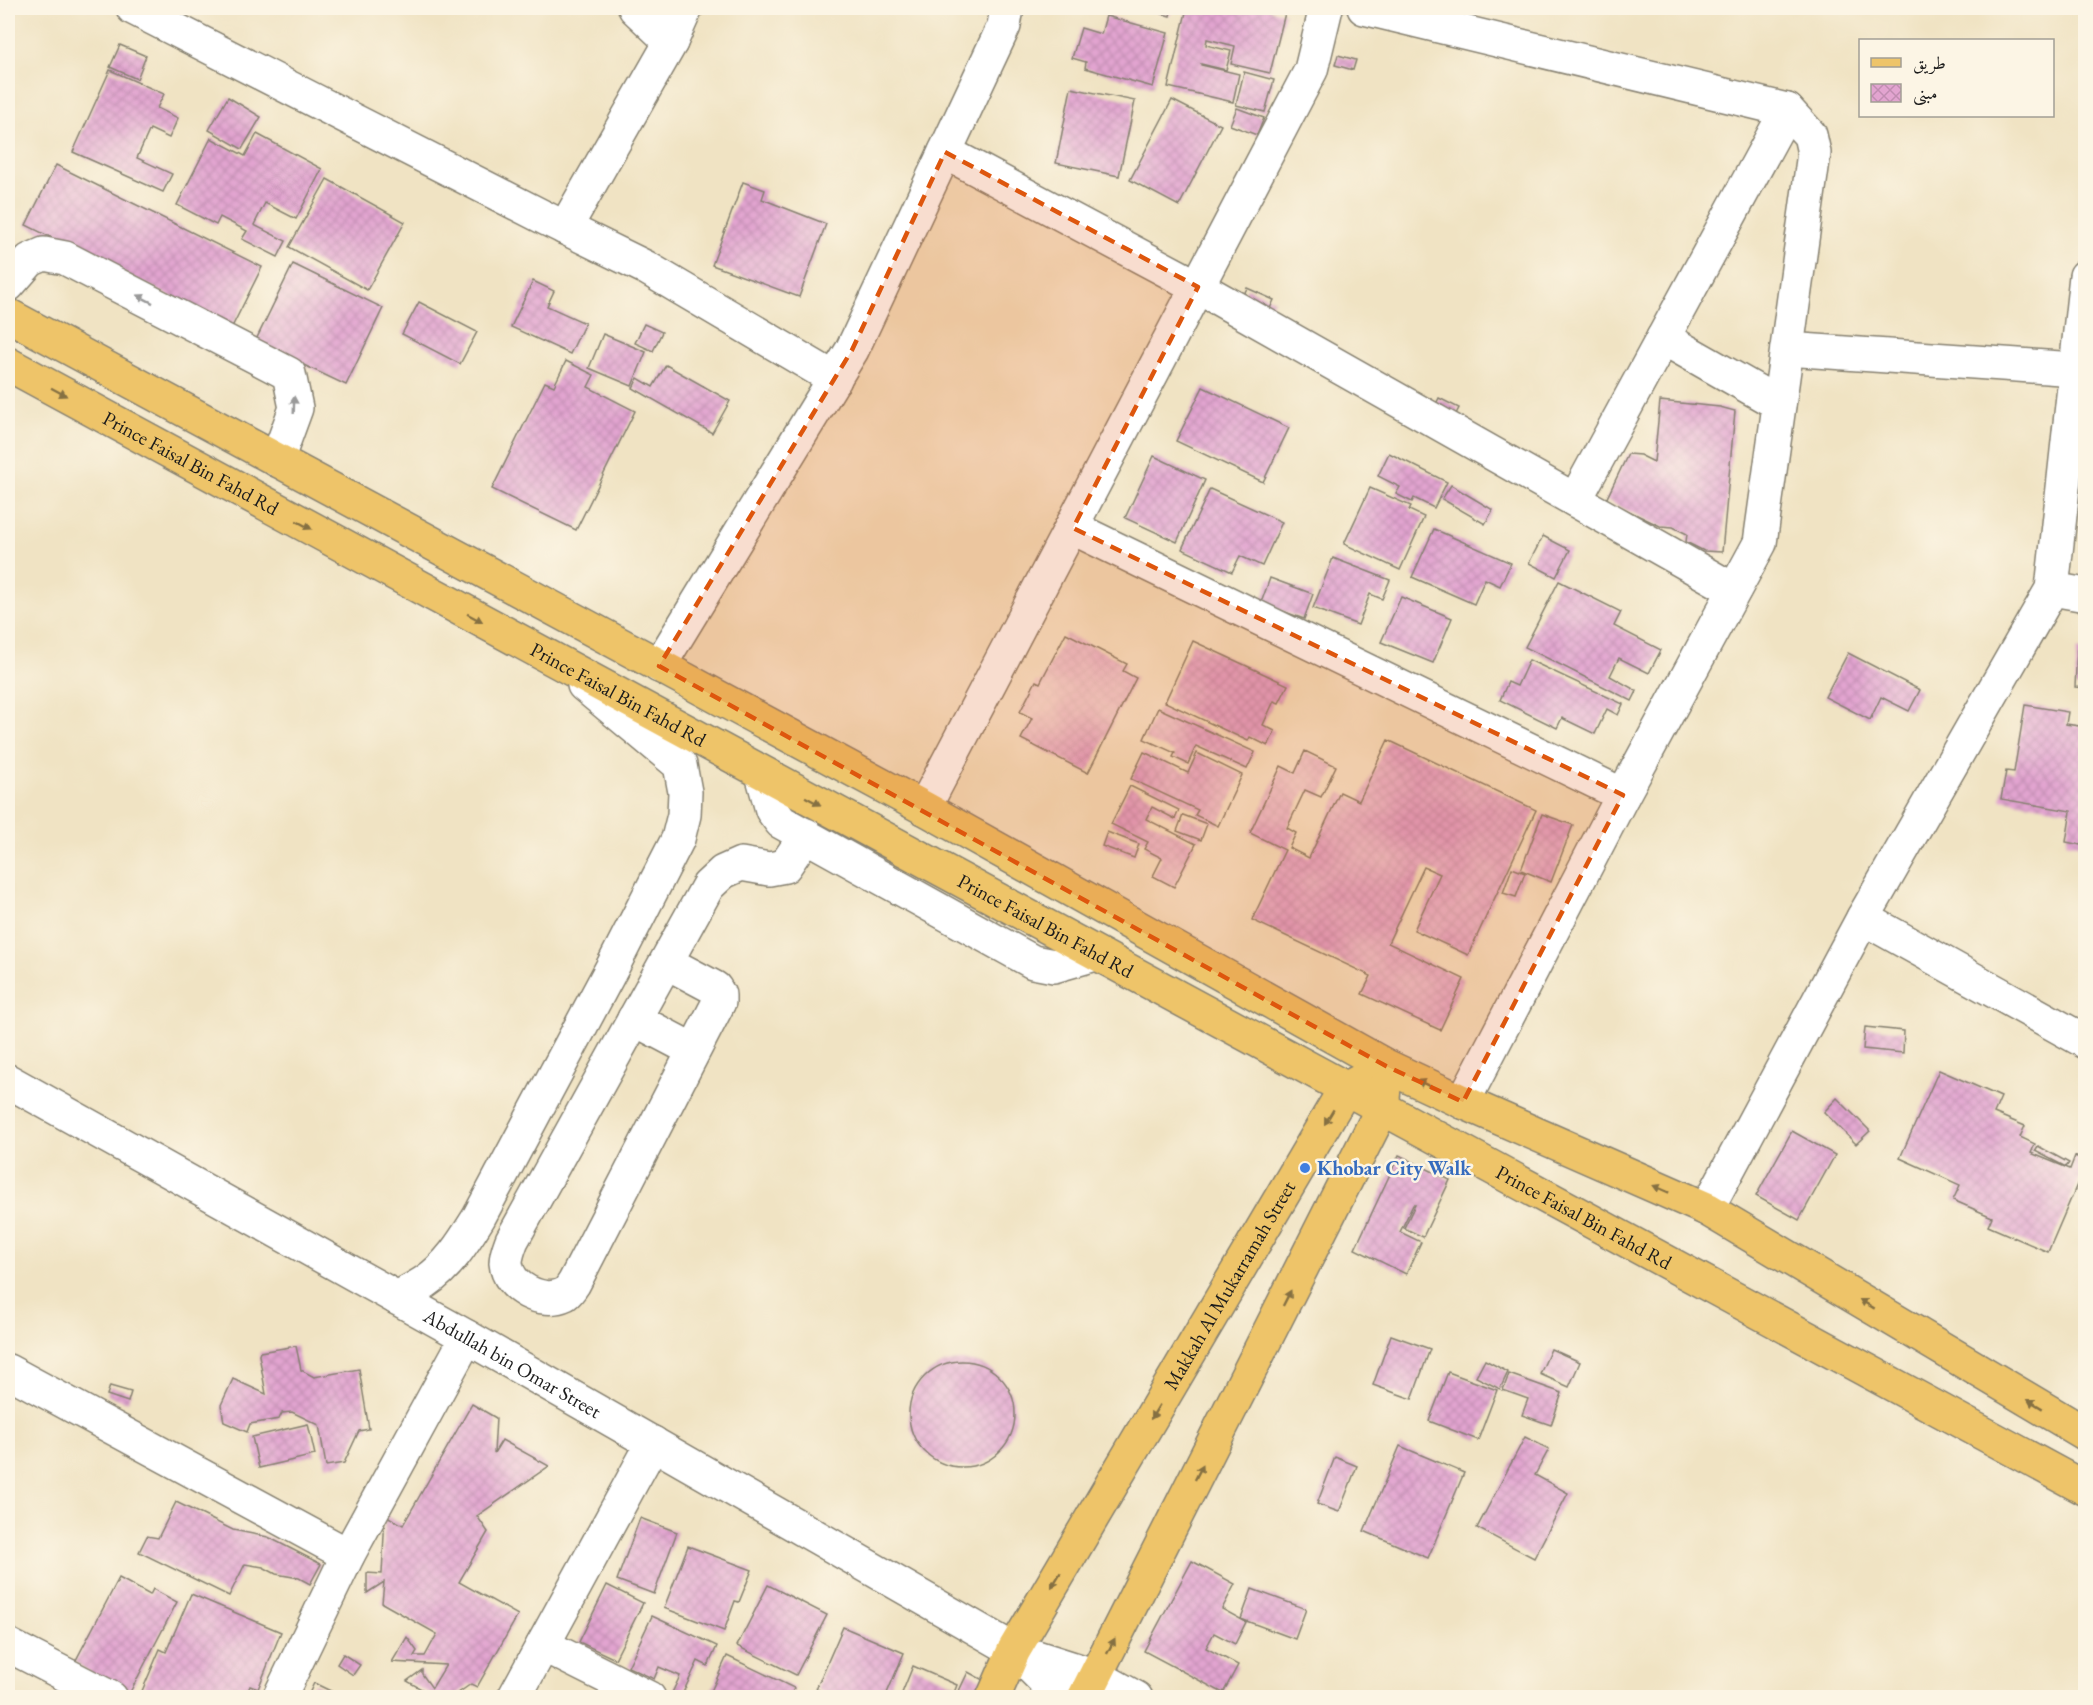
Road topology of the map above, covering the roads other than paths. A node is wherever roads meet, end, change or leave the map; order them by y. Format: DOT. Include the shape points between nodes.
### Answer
graph roads {
  1 [pos="133,8"];
  2 [pos="635,8"];
  3 [pos="686,8"];
  4 [pos="1007,8"];
  5 [pos="1326,8"];
  6 [pos="1364,8"];
  7 [pos="671,42"];
  8 [pos="1787,110"];
  9 [pos="945,152"];
  10 [pos="565,228"];
  11 [pos="2085,276"];
  12 [pos="8,285"];
  13 [pos="1198,287"];
  14 [pos="8,315"];
  15 [pos="2083,319"];
  16 [pos="1663,338"];
  17 [pos="1787,349"];
  18 [pos="8,364"];
  19 [pos="2075,369"];
  20 [pos="836,379"];
  21 [pos="1779,404"];
  22 [pos="277,460"];
  23 [pos="1575,500"];
  24 [pos="1073,528"];
  25 [pos="1734,590"];
  26 [pos="2052,590"];
  27 [pos="2085,595"];
  28 [pos="559,664"];
  29 [pos="659,666"];
  30 [pos="762,774"];
  31 [pos="1623,795"];
  32 [pos="924,808"];
  33 [pos="806,836"];
  34 [pos="1863,918"];
  35 [pos="1096,954"];
  36 [pos="666,962"];
  37 [pos="634,1019"];
  38 [pos="2085,1042"];
  39 [pos="693,1050"];
  40 [pos="1386,1066"];
  41 [pos="8,1081"];
  42 [pos="1346,1089"];
  43 [pos="1462,1102"];
  44 [pos="1382,1109"];
  45 [pos="1707,1209"];
  46 [pos="397,1298"];
  47 [pos="467,1337"];
  48 [pos="8,1371"];
  49 [pos="2085,1434"];
  50 [pos="653,1443"];
  51 [pos="2085,1489"];
  52 [pos="348,1555"];
  53 [pos="543,1645"];
  54 [pos="8,1646"];
  55 [pos="1014,1650"];
  56 [pos="1090,1687"];
  57 [pos="111,1698"];
  58 [pos="279,1698"];
  59 [pos="514,1698"];
  60 [pos="649,1698"];
  61 [pos="993,1698"];
  62 [pos="1062,1698"];
  63 [pos="1136,1698"];
  1 -- 10 [label="street"];
  2 -- 7 [label="street"];
  3 -- 7 [label="street"];
  4 -- 9 [label="street" via="1004,26"];
  5 -- 13 [label="street" via="1311,70"];
  6 -- 8 [label="street"];
  7 -- 10 [label="street"];
  8 -- 16 [label="street"];
  8 -- 17 [label="street" via="1810,135 1814,153"];
  9 -- 13 [label="street"];
  9 -- 20 [label="street"];
  10 -- 20 [label="street" via="645,267"];
  11 -- 15 [label="street"];
  22 -- 12 [label="street, one-way" via="297,408 289,374 64,258 44,254 30,260"];
  13 -- 23 [label="street"];
  13 -- 24 [label="street"];
  14 -- 22 [label="main road"];
  15 -- 19 [label="street"];
  16 -- 21 [label="street"];
  16 -- 23 [label="street"];
  17 -- 19 [label="street"];
  17 -- 21 [label="street"];
  18 -- 28 [label="main road, Prince Faisal Bin Fahd Rd, one-way"];
  19 -- 26 [label="street"];
  20 -- 29 [label="street"];
  21 -- 25 [label="street" via="1760,543"];
  22 -- 29 [label="main road"];
  23 -- 25 [label="street"];
  24 -- 31 [label="street"];
  24 -- 32 [label="street"];
  25 -- 31 [label="street"];
  26 -- 27 [label="street"];
  26 -- 34 [label="street"];
  28 -- 30 [label="main road, Prince Faisal Bin Fahd Rd"];
  28 -- 46 [label="street" via="680,765 685,792 678,839 479,1217 460,1248 443,1266"];
  29 -- 32 [label="main road"];
  30 -- 33 [label="street" via="772,810 781,822"];
  30 -- 35 [label="main road, Prince Faisal Bin Fahd Rd, one-way"];
  31 -- 43 [label="street"];
  32 -- 40 [label="main road"];
  33 -- 35 [label="street" via="1033,962 1054,966"];
  33 -- 36 [label="street" via="785,866 769,869 741,864 723,872 708,886"];
  34 -- 38 [label="street"];
  34 -- 45 [label="street"];
  35 -- 42 [label="main road, Prince Faisal Bin Fahd Rd"];
  36 -- 37 [label="street"];
  36 -- 39 [label="street" via="715,988 719,995"];
  37 -- 39 [label="street"];
  37 -- 39 [label="street" via="512,1240 506,1266 516,1286 542,1298 565,1293 574,1283"];
  40 -- 42 [label="main road, Makkah Al Mukarramah Street"];
  43 -- 40 [label="main road, one-way"];
  40 -- 44 [label="main road"];
  41 -- 46 [label="street, Abdullah bin Omar Street"];
  42 -- 44 [label="main road, Prince Faisal Bin Fahd Rd"];
  42 -- 55 [label="main road, Makkah Al Mukarramah Street, one-way"];
  45 -- 43 [label="main road, one-way"];
  44 -- 51 [label="main road, Prince Faisal Bin Fahd Rd"];
  56 -- 44 [label="main road, one-way"];
  49 -- 45 [label="main road, one-way"];
  46 -- 47 [label="street, Abdullah bin Omar Street"];
  47 -- 50 [label="street, Abdullah bin Omar Street"];
  47 -- 52 [label="street"];
  48 -- 52 [label="street"];
  50 -- 53 [label="street"];
  50 -- 55 [label="street, Abdullah bin Omar Street"];
  52 -- 58 [label="street"];
  53 -- 59 [label="street"];
  53 -- 60 [label="street"];
  54 -- 57 [label="street"];
  55 -- 56 [label="street, Abdullah bin Omar Street"];
  55 -- 61 [label="main road, Makkah Al Mukarramah Street"];
  55 -- 62 [label="street, Abdullah bin Omar Street"];
  56 -- 63 [label="street, Abdullah bin Omar Street"];
}
